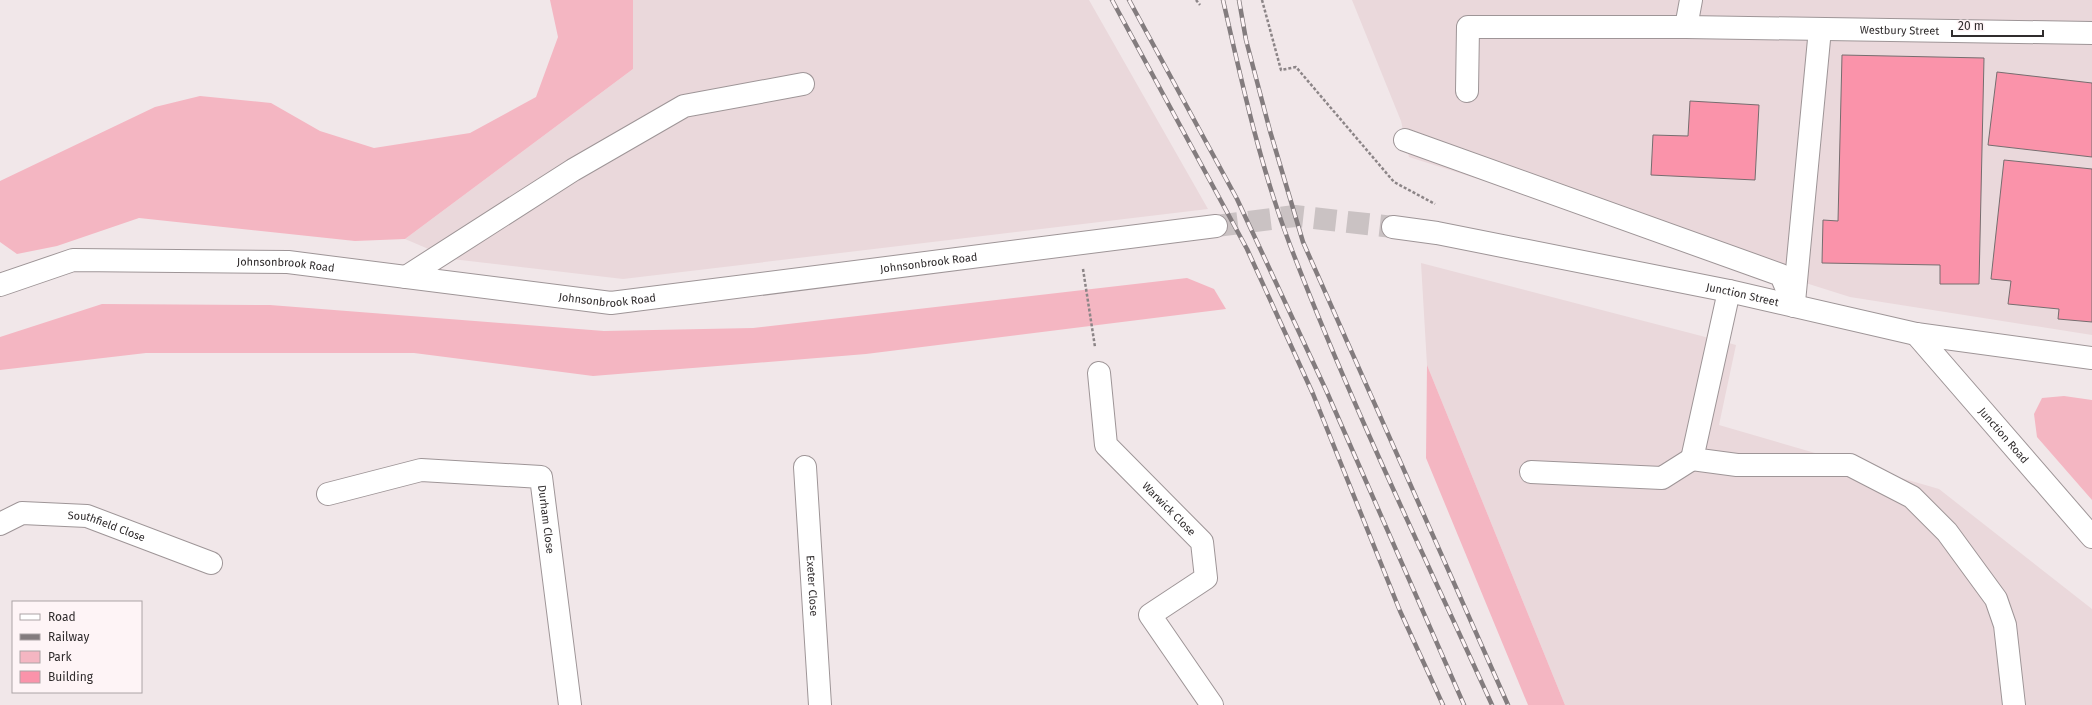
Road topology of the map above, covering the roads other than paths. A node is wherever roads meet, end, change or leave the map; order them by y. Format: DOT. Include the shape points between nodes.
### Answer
graph roads {
  1 [pos="1691,0"];
  2 [pos="1697,27"];
  3 [pos="1820,29"];
  4 [pos="2092,33"];
  5 [pos="803,84"];
  6 [pos="1467,91"];
  7 [pos="1405,140"];
  8 [pos="1216,226"];
  9 [pos="1393,227"];
  10 [pos="406,277"];
  11 [pos="0,285"];
  12 [pos="1729,291"];
  13 [pos="1794,306"];
  14 [pos="1916,334"];
  15 [pos="2092,358"];
  16 [pos="1099,373"];
  17 [pos="1692,459"];
  18 [pos="805,467"];
  19 [pos="1531,472"];
  20 [pos="328,494"];
  21 [pos="0,524"];
  22 [pos="2092,537"];
  23 [pos="211,563"];
  24 [pos="570,705"];
  25 [pos="820,705"];
  26 [pos="1212,705"];
  27 [pos="2014,705"];
  1 -- 2 [label="street"];
  2 -- 3 [label="street, Westbury Street"];
  2 -- 6 [label="street, Westbury Street" via="1468,27"];
  3 -- 4 [label="street, Westbury Street"];
  3 -- 13 [label="street"];
  5 -- 10 [label="street" via="684,106 579,166"];
  7 -- 13 [label="street" via="1781,275"];
  8 -- 10 [label="street, Johnsonbrook Road" via="612,303"];
  9 -- 12 [label="street, Junction Street" via="1437,233"];
  10 -- 11 [label="street, Johnsonbrook Road" via="288,262 73,260"];
  12 -- 13 [label="street, Junction Street"];
  12 -- 17 [label="street"];
  13 -- 14 [label="street, Junction Street"];
  14 -- 15 [label="street, Junction Street"];
  14 -- 22 [label="street, Junction Road"];
  16 -- 26 [label="street, Warwick Close" via="1106,445 1202,542 1206,578 1150,615"];
  17 -- 19 [label="street" via="1662,478"];
  17 -- 27 [label="street" via="1737,466 1850,465 1912,497 1947,532 1996,599 2005,625"];
  18 -- 25 [label="street, Exeter Close"];
  20 -- 24 [label="street, Durham Close" via="421,470 542,477"];
  21 -- 23 [label="street, Southfield Close" via="22,514 88,516"];
}
